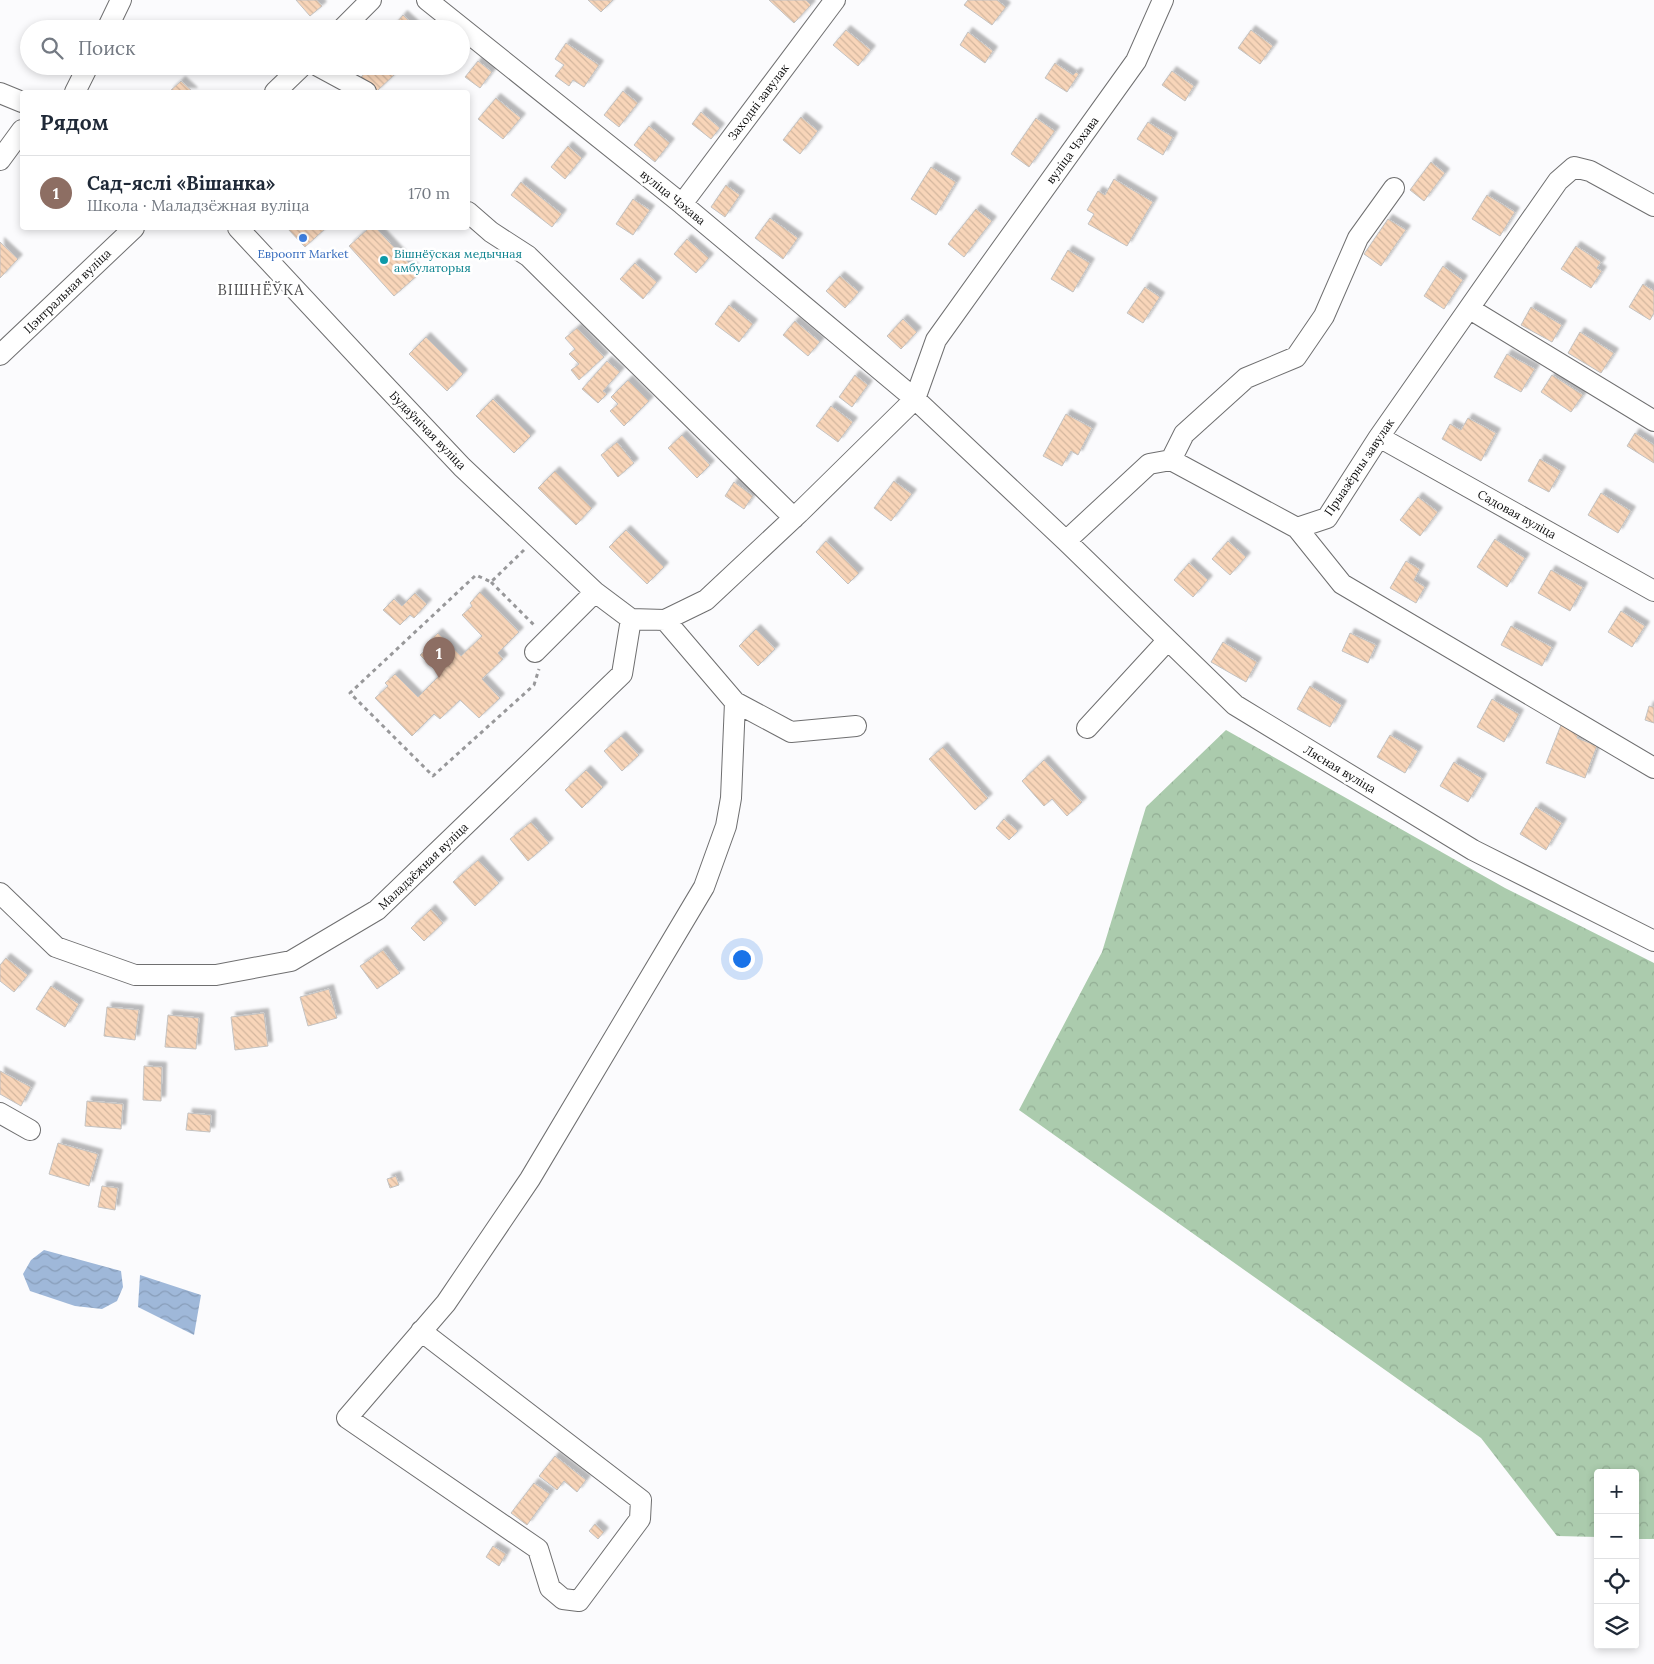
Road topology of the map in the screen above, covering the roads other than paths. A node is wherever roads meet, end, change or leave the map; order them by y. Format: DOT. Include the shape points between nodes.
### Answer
graph roads {
  1 [pos="121,0"];
  2 [pos="372,0"];
  3 [pos="427,0"];
  4 [pos="835,0"];
  5 [pos="1163,0"];
  6 [pos="111,20"];
  7 [pos="351,20"];
  8 [pos="452,20"];
  9 [pos="470,34"];
  10 [pos="84,75"];
  11 [pos="293,75"];
  12 [pos="335,75"];
  13 [pos="76,90"];
  14 [pos="277,90"];
  15 [pos="362,90"];
  16 [pos="0,93"];
  17 [pos="20,101"];
  18 [pos="20,133"];
  19 [pos="0,160"];
  20 [pos="1394,188"];
  21 [pos="682,204"];
  22 [pos="1654,206"];
  23 [pos="470,214"];
  24 [pos="132,230"];
  25 [pos="240,230"];
  26 [pos="1470,309"];
  27 [pos="0,355"];
  28 [pos="915,399"];
  29 [pos="1654,421"];
  30 [pos="1379,437"];
  31 [pos="1171,460"];
  32 [pos="794,518"];
  33 [pos="1297,528"];
  34 [pos="1066,542"];
  35 [pos="1654,591"];
  36 [pos="595,592"];
  37 [pos="631,619"];
  38 [pos="665,620"];
  39 [pos="1167,641"];
  40 [pos="542,646"];
  41 [pos="734,702"];
  42 [pos="856,726"];
  43 [pos="1087,728"];
  44 [pos="1654,768"];
  45 [pos="0,893"];
  46 [pos="1654,941"];
  47 [pos="0,1112"];
  48 [pos="30,1130"];
  49 [pos="421,1331"];
  1 -- 6 [label="street"];
  2 -- 7 [label="street"];
  3 -- 8 [label="street, вуліца Чэхава"];
  4 -- 21 [label="street, Заходні завулак"];
  5 -- 28 [label="street, вуліца Чэхава" via="1136,61 936,340"];
  9 -- 21 [label="street, вуліца Чэхава"];
  10 -- 13 [label="street"];
  11 -- 14 [label="street"];
  12 -- 15 [label="street"];
  16 -- 17 [label="street"];
  18 -- 19 [label="street"];
  20 -- 31 [label="street" via="1358,238 1324,316 1296,357 1246,378 1184,434"];
  21 -- 28 [label="street, вуліца Чэхава"];
  22 -- 26 [label="street, Прыазёрны завулак" via="1590,171 1574,167 1558,181"];
  23 -- 32 [label="street" via="528,256"];
  24 -- 27 [label="street, Цэнтральная вуліца"];
  25 -- 36 [label="street, Будаўнічая вуліца" via="462,467"];
  26 -- 29 [label="street"];
  26 -- 30 [label="street, Прыазёрны завулак"];
  28 -- 32 [label="street, вуліца Чэхава"];
  28 -- 34 [label="street, вуліца Чэхава"];
  30 -- 33 [label="street, Прыазёрны завулак" via="1327,518"];
  30 -- 35 [label="street, Садовая вуліца"];
  31 -- 33 [label="street"];
  31 -- 34 [label="street" via="1149,464"];
  32 -- 38 [label="street, вуліца Чэхава" via="706,600"];
  33 -- 44 [label="street" via="1342,584"];
  34 -- 39 [label="street, Лясная вуліца"];
  36 -- 37 [label="street, Будаўнічая вуліца"];
  36 -- 40 [label="street"];
  37 -- 38 [label="street, вуліца Чэхава"];
  37 -- 45 [label="street, Маладзёжная вуліца" via="622,674 377,910 291,961 216,975 135,975 56,946"];
  38 -- 41 [label="street"];
  39 -- 43 [label="street"];
  39 -- 46 [label="street, Лясная вуліца" via="1235,706 1473,850"];
  41 -- 42 [label="street" via="791,732"];
  41 -- 49 [label="street" via="731,798 726,826 704,887 530,1179 446,1303"];
  47 -- 48 [label="street"];
  49 -- 49 [label="street" via="347,1418 538,1550 550,1588 563,1599 579,1601 640,1519 641,1500"];
}
